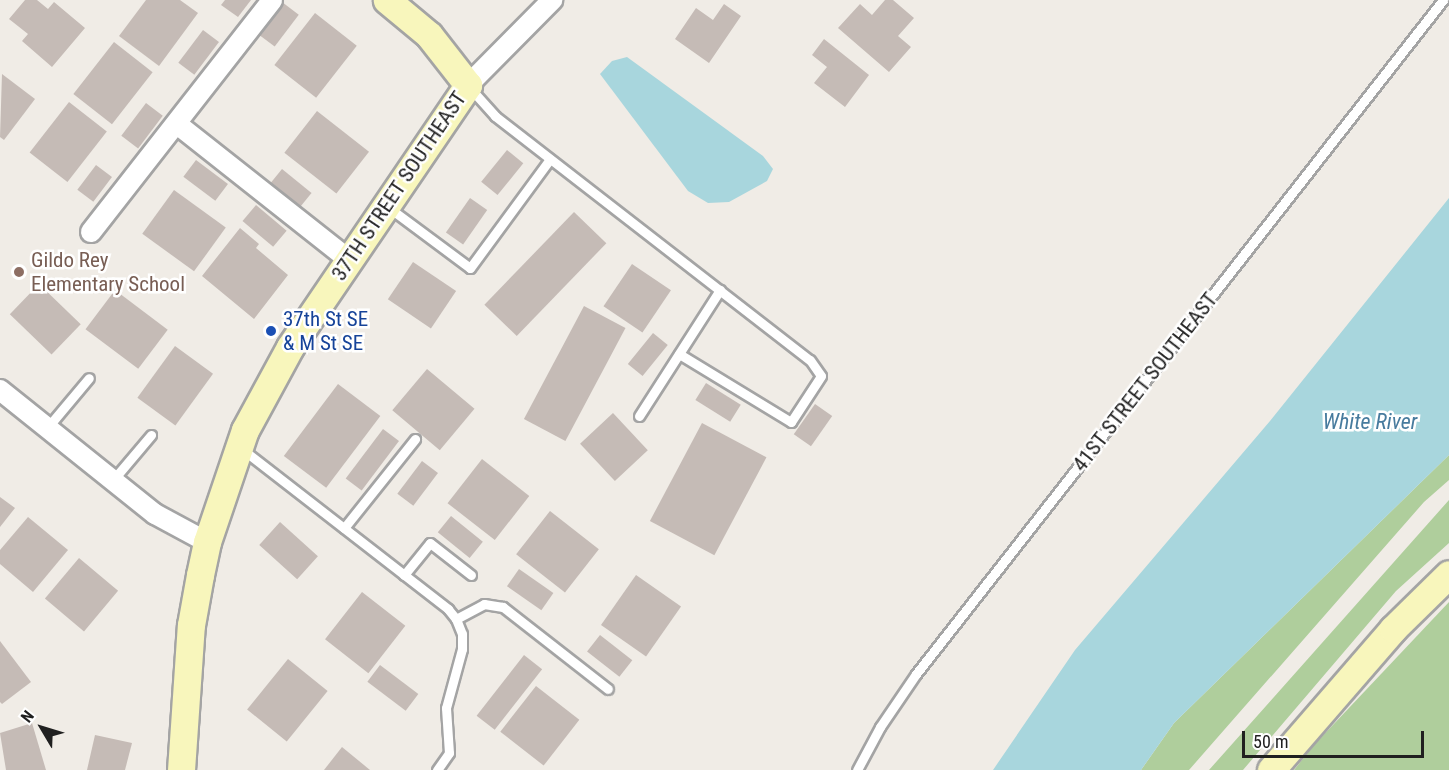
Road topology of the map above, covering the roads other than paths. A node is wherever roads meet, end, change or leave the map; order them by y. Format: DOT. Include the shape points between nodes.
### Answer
graph roads {
  1 [pos="272,0"];
  2 [pos="387,0"];
  3 [pos="552,0"];
  4 [pos="1443,0"];
  5 [pos="468,85"];
  6 [pos="177,124"];
  7 [pos="550,159"];
  8 [pos="386,206"];
  9 [pos="91,232"];
  10 [pos="348,259"];
  11 [pos="720,290"];
  12 [pos="679,354"];
  13 [pos="89,378"];
  14 [pos="0,390"];
  15 [pos="639,416"];
  16 [pos="47,428"];
  17 [pos="151,435"];
  18 [pos="415,439"];
  19 [pos="239,446"];
  20 [pos="113,480"];
  21 [pos="344,528"];
  22 [pos="207,542"];
  23 [pos="1449,574"];
  24 [pos="404,575"];
  25 [pos="471,575"];
  26 [pos="456,619"];
  27 [pos="608,689"];
  28 [pos="183,769"];
  29 [pos="437,770"];
  30 [pos="857,770"];
  31 [pos="1271,770"];
  1 -- 6 [label="street"];
  2 -- 5 [label="street" via="429,35"];
  3 -- 5 [label="street, 37TH STREET SOUTHEAST"];
  4 -- 30 [label="lane, 41ST STREET SOUTHEAST" via="916,674"];
  5 -- 7 [label="lane" via="495,116"];
  5 -- 8 [label="street, 37TH STREET SOUTHEAST"];
  6 -- 9 [label="street"];
  6 -- 10 [label="street"];
  7 -- 8 [label="lane" via="470,268"];
  7 -- 11 [label="lane"];
  8 -- 10 [label="street, 37TH STREET SOUTHEAST"];
  10 -- 19 [label="street, 37TH STREET SOUTHEAST" via="265,388"];
  11 -- 12 [label="lane"];
  11 -- 12 [label="lane" via="810,360 821,376 791,422"];
  12 -- 15 [label="lane"];
  13 -- 16 [label="lane"];
  14 -- 16 [label="street"];
  16 -- 20 [label="street"];
  17 -- 20 [label="lane"];
  18 -- 21 [label="lane"];
  19 -- 21 [label="lane"];
  19 -- 22 [label="street, 37TH STREET SOUTHEAST"];
  20 -- 22 [label="street" via="155,514"];
  21 -- 24 [label="lane"];
  22 -- 28 [label="street, 37TH STREET SOUTHEAST" via="191,625"];
  23 -- 31 [label="street" via="1393,629"];
  24 -- 25 [label="lane" via="430,543"];
  24 -- 26 [label="lane"];
  26 -- 27 [label="lane" via="484,604 495,603"];
  26 -- 29 [label="lane" via="462,649 446,708 449,753"];
}
